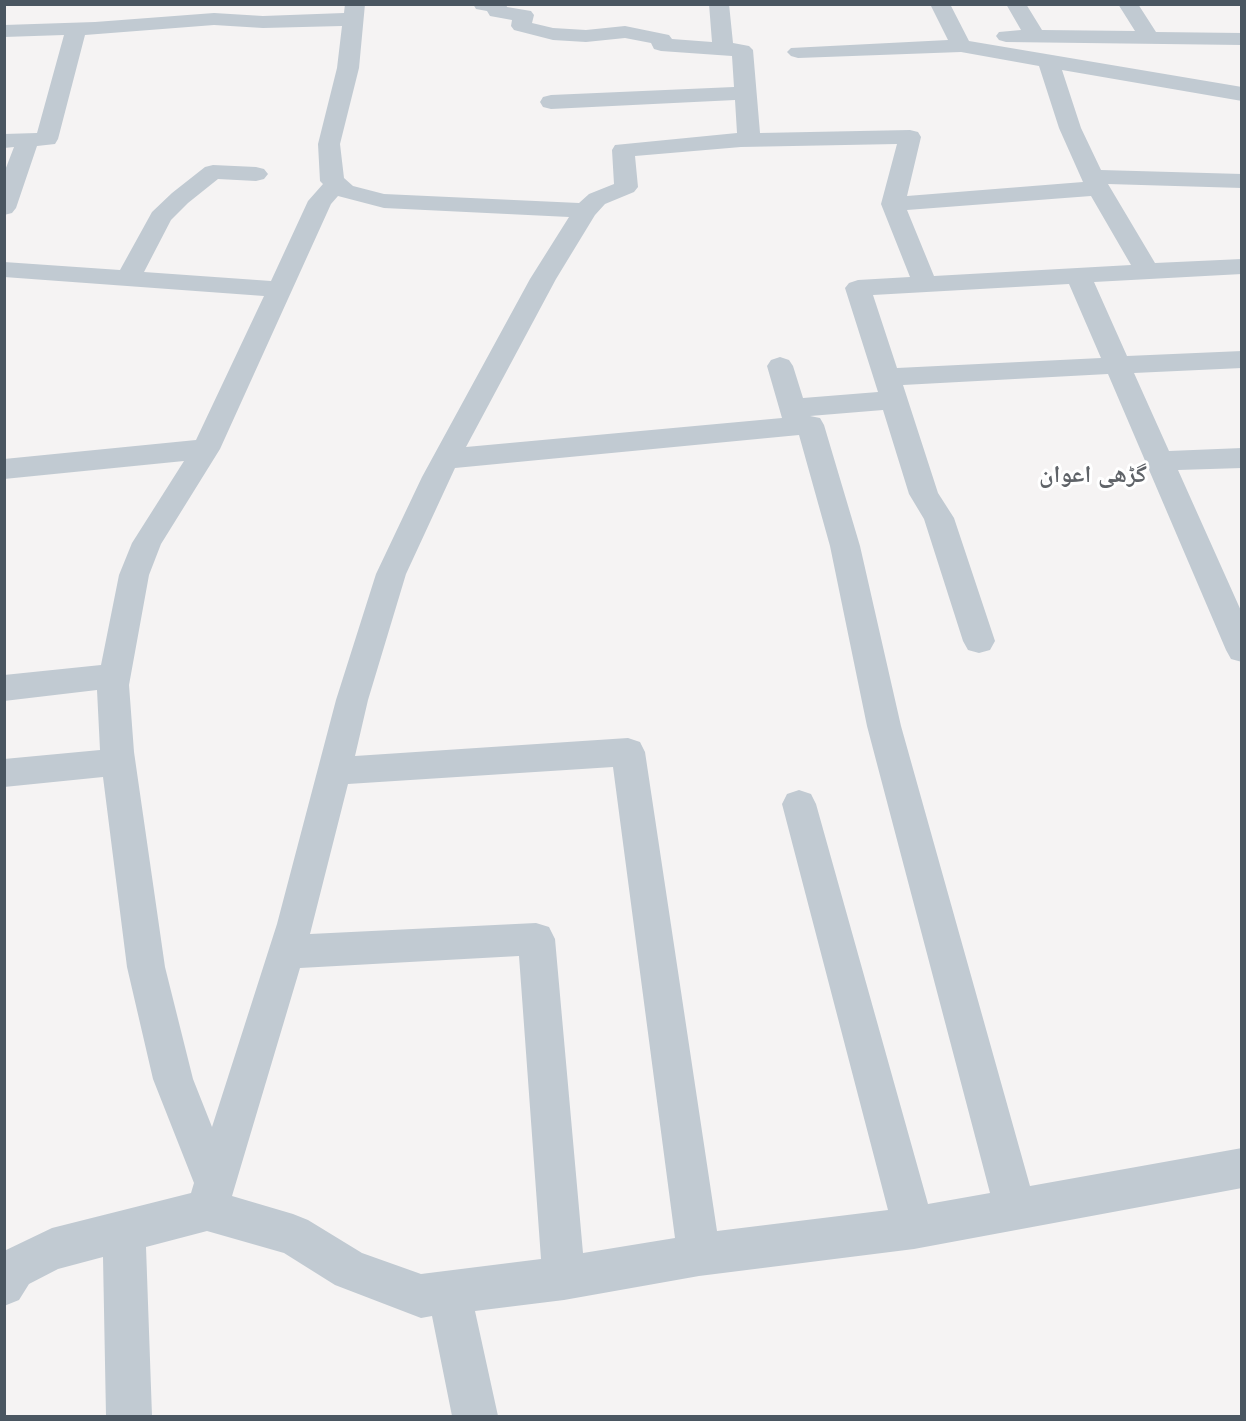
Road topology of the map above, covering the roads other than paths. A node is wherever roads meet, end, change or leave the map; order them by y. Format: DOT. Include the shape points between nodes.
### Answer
graph roads {
  1 [pos="719,4"];
  2 [pos="940,4"];
  3 [pos="1016,4"];
  4 [pos="1128,4"];
  5 [pos="483,5"];
  6 [pos="354,12"];
  7 [pos="77,27"];
  8 [pos="4,32"];
  9 [pos="1036,37"];
  10 [pos="957,38"];
  11 [pos="1150,38"];
  12 [pos="1242,39"];
  13 [pos="723,47"];
  14 [pos="798,52"];
  15 [pos="1048,60"];
  16 [pos="746,93"];
  17 [pos="1242,94"];
  18 [pos="551,102"];
  19 [pos="28,140"];
  20 [pos="749,140"];
  21 [pos="4,141"];
  22 [pos="256,174"];
  23 [pos="1242,181"];
  24 [pos="1094,183"];
  25 [pos="336,184"];
  26 [pos="893,204"];
  27 [pos="4,208"];
  28 [pos="585,211"];
  29 [pos="1242,266"];
  30 [pos="4,269"];
  31 [pos="1147,270"];
  32 [pos="1078,275"];
  33 [pos="129,278"];
  34 [pos="925,284"];
  35 [pos="279,289"];
  36 [pos="1242,359"];
  37 [pos="1117,364"];
  38 [pos="780,366"];
  39 [pos="890,388"];
  40 [pos="796,417"];
  41 [pos="206,449"];
  42 [pos="1242,458"];
  43 [pos="446,459"];
  44 [pos="1161,461"];
  45 [pos="4,469"];
  46 [pos="980,641"];
  47 [pos="1242,650"];
  48 [pos="115,676"];
  49 [pos="4,688"];
  50 [pos="119,762"];
  51 [pos="334,771"];
  52 [pos="4,773"];
  53 [pos="799,804"];
  54 [pos="286,952"];
  55 [pos="1242,1168"];
  56 [pos="211,1196"];
  57 [pos="1015,1209"];
  58 [pos="914,1228"];
  59 [pos="124,1230"];
  60 [pos="699,1255"];
  61 [pos="8,1273"];
  62 [pos="564,1278"];
  63 [pos="448,1293"];
  64 [pos="129,1416"];
  65 [pos="475,1416"];
  1 -- 13 [label="street"];
  2 -- 10 [label="street"];
  3 -- 9 [label="street"];
  4 -- 11 [label="street"];
  5 -- 13 [label="street" via="497,6 497,12 524,15 521,26 553,34 625,32 662,39 661,45"];
  6 -- 7 [label="street" via="263,22 214,19"];
  6 -- 25 [label="street" via="348,68 329,144 332,181"];
  7 -- 8 [label="street"];
  7 -- 19 [label="street" via="47,139"];
  9 -- 10 [label="street" via="995,36 987,29"];
  9 -- 11 [label="street"];
  10 -- 14 [label="street"];
  10 -- 15 [label="street"];
  11 -- 12 [label="street"];
  13 -- 16 [label="street" via="742,50"];
  15 -- 17 [label="street"];
  15 -- 24 [label="street" via="1070,128"];
  16 -- 18 [label="street"];
  16 -- 20 [label="street"];
  19 -- 21 [label="street"];
  19 -- 27 [label="street"];
  20 -- 26 [label="street" via="910,137"];
  20 -- 28 [label="street" via="623,150 626,187 597,200"];
  22 -- 33 [label="street" via="213,172 180,198 161,217"];
  23 -- 24 [label="street"];
  24 -- 26 [label="street"];
  24 -- 31 [label="street"];
  25 -- 28 [label="street" via="345,191 384,201"];
  25 -- 35 [label="street" via="320,201"];
  26 -- 34 [label="street"];
  28 -- 43 [label="street" via="543,279"];
  29 -- 31 [label="street"];
  30 -- 33 [label="street"];
  31 -- 32 [label="street"];
  32 -- 34 [label="street"];
  32 -- 37 [label="street"];
  33 -- 35 [label="street"];
  34 -- 39 [label="street" via="858,288"];
  35 -- 41 [label="street"];
  36 -- 37 [label="street"];
  37 -- 39 [label="street"];
  37 -- 44 [label="street"];
  38 -- 40 [label="street"];
  39 -- 40 [label="street"];
  39 -- 46 [label="street" via="924,494 939,518"];
  40 -- 43 [label="street"];
  40 -- 57 [label="street" via="810,425 845,546 884,726"];
  41 -- 45 [label="street"];
  41 -- 48 [label="street" via="147,543 134,575"];
  42 -- 44 [label="street"];
  43 -- 51 [label="street" via="392,574"];
  44 -- 47 [label="street"];
  48 -- 49 [label="street"];
  48 -- 50 [label="street"];
  50 -- 52 [label="street"];
  50 -- 56 [label="street" via="146,967 173,1079"];
  51 -- 54 [label="street"];
  51 -- 60 [label="street" via="628,752"];
  53 -- 58 [label="street"];
  54 -- 56 [label="street"];
  54 -- 62 [label="street" via="536,939"];
  55 -- 57 [label="street"];
  56 -- 59 [label="street"];
  56 -- 63 [label="street" via="293,1234 350,1270 421,1296"];
  57 -- 58 [label="street"];
  58 -- 60 [label="street"];
  59 -- 61 [label="street" via="52,1249"];
  59 -- 64 [label="street"];
  60 -- 62 [label="street"];
  62 -- 63 [label="street"];
  63 -- 65 [label="street"];
}
